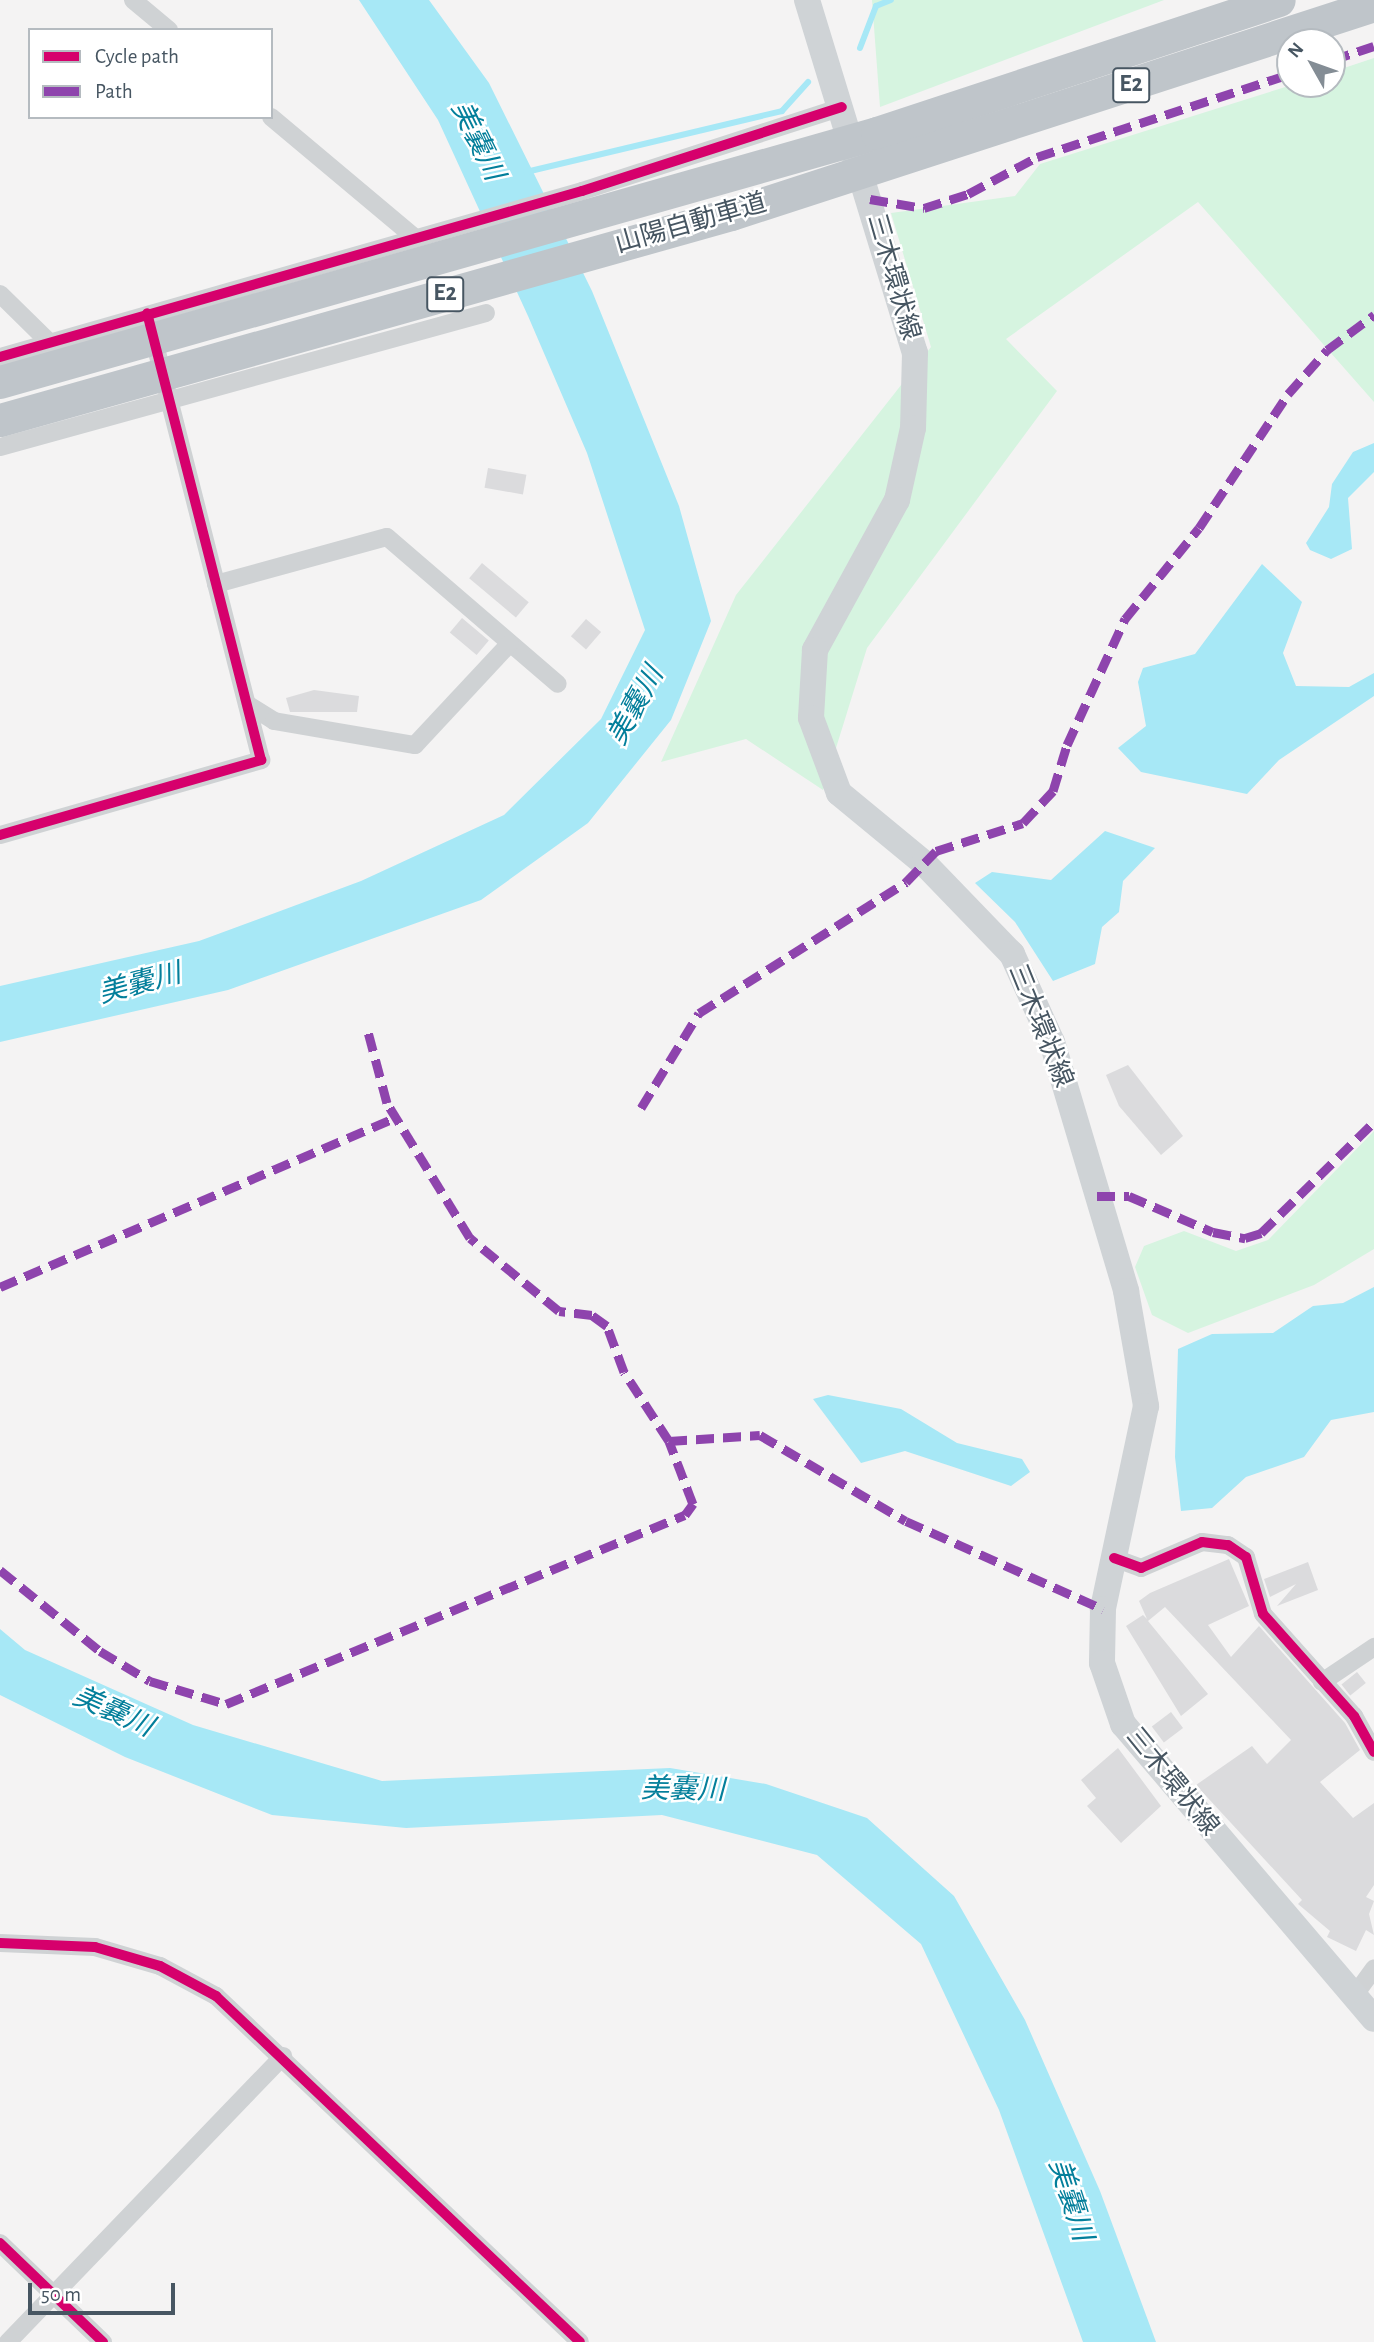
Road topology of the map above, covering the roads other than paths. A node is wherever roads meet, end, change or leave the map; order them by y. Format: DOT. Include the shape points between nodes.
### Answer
graph roads {
  1 [pos="133,0"];
  2 [pos="807,0"];
  3 [pos="1279,0"];
  4 [pos="1374,5"];
  5 [pos="167,28"];
  6 [pos="842,107"];
  7 [pos="273,119"];
  8 [pos="414,237"];
  9 [pos="0,294"];
  10 [pos="147,313"];
  11 [pos="486,313"];
  12 [pos="50,343"];
  13 [pos="0,357"];
  14 [pos="0,382"];
  15 [pos="169,400"];
  16 [pos="0,420"];
  17 [pos="0,447"];
  18 [pos="216,584"];
  19 [pos="510,643"];
  20 [pos="558,684"];
  21 [pos="247,704"];
  22 [pos="0,835"];
  23 [pos="1114,1558"];
  24 [pos="1374,1647"];
  25 [pos="1322,1682"];
  26 [pos="1374,1752"];
  27 [pos="0,1943"];
  28 [pos="1374,1968"];
  29 [pos="1354,1996"];
  30 [pos="1374,2019"];
  31 [pos="283,2056"];
  32 [pos="0,2243"];
  33 [pos="53,2294"];
  34 [pos="8,2342"];
  35 [pos="103,2342"];
  36 [pos="580,2342"];
  1 -- 5 [label="street"];
  2 -- 6 [label="main road, 三木環状線"];
  3 -- 14 [label="highway, 山陽自動車道 / E2" via="877,133"];
  4 -- 16 [label="highway, 山陽自動車道 / E2" via="888,165"];
  6 -- 8 [label="street" via="582,191"];
  6 -- 23 [label="main road, 三木環状線" via="915,353 912,428 897,500 815,650 811,718 839,793 924,863 1012,954 1052,1042 1126,1291 1146,1406"];
  7 -- 8 [label="street"];
  8 -- 10 [label="street"];
  9 -- 12 [label="street"];
  10 -- 12 [label="street"];
  10 -- 15 [label="street"];
  11 -- 15 [label="street"];
  12 -- 13 [label="street"];
  15 -- 17 [label="street"];
  15 -- 18 [label="street"];
  18 -- 19 [label="street" via="387,537"];
  18 -- 21 [label="street"];
  19 -- 20 [label="street"];
  19 -- 21 [label="street" via="415,745 274,721"];
  21 -- 22 [label="street" via="261,760"];
  23 -- 25 [label="street" via="1141,1568 1202,1542 1228,1545 1246,1557 1263,1614"];
  23 -- 29 [label="main road, 三木環状線" via="1103,1609 1102,1663 1123,1724"];
  24 -- 25 [label="street"];
  25 -- 26 [label="street" via="1354,1716"];
  27 -- 31 [label="street" via="94,1947 160,1966 216,1996"];
  28 -- 29 [label="street"];
  29 -- 30 [label="main road, 三木環状線"];
  31 -- 33 [label="street"];
  31 -- 36 [label="street"];
  32 -- 33 [label="street"];
  33 -- 34 [label="street"];
  33 -- 35 [label="street"];
}
